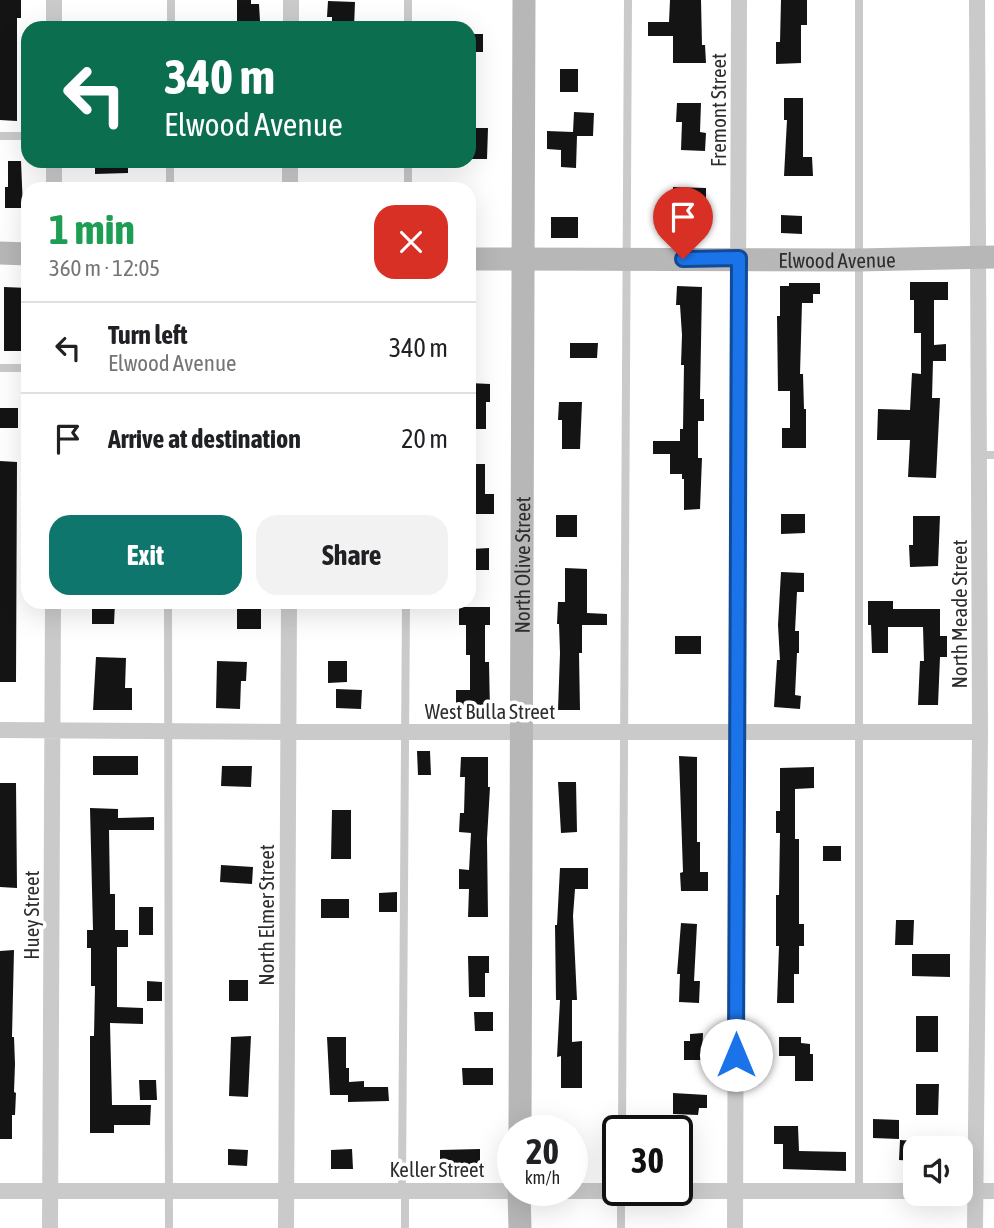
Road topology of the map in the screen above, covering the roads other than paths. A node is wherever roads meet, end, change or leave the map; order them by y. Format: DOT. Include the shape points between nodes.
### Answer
graph roads {
  1 [pos="54,0"];
  2 [pos="171,0"];
  3 [pos="291,0"];
  4 [pos="408,0"];
  5 [pos="524,0"];
  6 [pos="628,0"];
  7 [pos="739,0"];
  8 [pos="859,0"];
  9 [pos="977,0"];
  10 [pos="54,21"];
  11 [pos="171,21"];
  12 [pos="291,21"];
  13 [pos="408,21"];
  14 [pos="0,136"];
  15 [pos="21,136"];
  16 [pos="0,253"];
  17 [pos="21,254"];
  18 [pos="986,257"];
  19 [pos="739,258"];
  20 [pos="476,259"];
  21 [pos="524,259"];
  22 [pos="627,259"];
  23 [pos="859,260"];
  24 [pos="0,368"];
  25 [pos="21,368"];
  26 [pos="986,455"];
  27 [pos="53,609"];
  28 [pos="168,609"];
  29 [pos="289,609"];
  30 [pos="406,609"];
  31 [pos="0,730"];
  32 [pos="53,730"];
  33 [pos="625,730"];
  34 [pos="736,731"];
  35 [pos="168,732"];
  36 [pos="406,732"];
  37 [pos="521,732"];
  38 [pos="859,732"];
  39 [pos="980,732"];
  40 [pos="288,733"];
  41 [pos="520,1115"];
  42 [pos="622,1115"];
  43 [pos="969,1136"];
  44 [pos="286,1190"];
  45 [pos="403,1190"];
  46 [pos="497,1190"];
  47 [pos="693,1190"];
  48 [pos="735,1190"];
  49 [pos="0,1191"];
  50 [pos="50,1191"];
  51 [pos="170,1191"];
  52 [pos="859,1191"];
  53 [pos="903,1191"];
  54 [pos="973,1191"];
  55 [pos="994,1191"];
  56 [pos="519,1206"];
  57 [pos="621,1206"];
  58 [pos="971,1206"];
  59 [pos="50,1228"];
  60 [pos="169,1228"];
  61 [pos="286,1228"];
  62 [pos="405,1228"];
  63 [pos="520,1228"];
  64 [pos="621,1228"];
  65 [pos="735,1228"];
  66 [pos="975,1228"];
  1 -- 10 [label="street"];
  2 -- 11 [label="lane"];
  3 -- 12 [label="street"];
  4 -- 13 [label="lane"];
  5 -- 21 [label="street, North Olive Street"];
  6 -- 22 [label="lane"];
  7 -- 19 [label="street, Fremont Street"];
  8 -- 23 [label="lane"];
  9 -- 18 [label="street, North Meade Street"];
  14 -- 15 [label="lane"];
  16 -- 17 [label="street"];
  18 -- 23 [label="street, Elwood Avenue"];
  18 -- 26 [label="street, North Meade Street"];
  19 -- 22 [label="street, Elwood Avenue"];
  19 -- 23 [label="street, Elwood Avenue"];
  19 -- 34 [label="street, Fremont Street"];
  20 -- 21 [label="street, Elwood Avenue"];
  21 -- 22 [label="street, Elwood Avenue"];
  21 -- 37 [label="street, North Olive Street"];
  22 -- 33 [label="lane"];
  23 -- 38 [label="lane"];
  24 -- 25 [label="lane"];
  26 -- 39 [label="street, North Meade Street"];
  27 -- 32 [label="street, Huey Street"];
  28 -- 35 [label="lane"];
  29 -- 40 [label="street, North Elmer Street"];
  30 -- 36 [label="lane"];
  31 -- 32 [label="street, West Bulla Street"];
  32 -- 35 [label="street, West Bulla Street"];
  32 -- 50 [label="street, Huey Street"];
  33 -- 34 [label="street, West Bulla Street"];
  33 -- 37 [label="street, West Bulla Street"];
  33 -- 42 [label="lane"];
  34 -- 38 [label="street, West Bulla Street"];
  34 -- 48 [label="street, Fremont Street"];
  35 -- 40 [label="street, West Bulla Street"];
  35 -- 51 [label="lane"];
  36 -- 37 [label="street, West Bulla Street"];
  36 -- 40 [label="street, West Bulla Street"];
  36 -- 45 [label="lane"];
  37 -- 41 [label="street, North Olive Street"];
  38 -- 39 [label="street, West Bulla Street"];
  38 -- 52 [label="lane"];
  39 -- 43 [label="street, North Meade Street"];
  40 -- 44 [label="street, North Elmer Street"];
  44 -- 45 [label="street, Keller Street"];
  44 -- 51 [label="street, Keller Street"];
  44 -- 61 [label="street, North Elmer Street"];
  45 -- 46 [label="street, Keller Street"];
  45 -- 62 [label="lane"];
  47 -- 48 [label="street, Keller Street"];
  48 -- 52 [label="street, Keller Street"];
  48 -- 65 [label="street, Fremont Street"];
  49 -- 50 [label="street, Keller Street"];
  50 -- 51 [label="street, Keller Street"];
  50 -- 59 [label="street, Huey Street"];
  51 -- 60 [label="lane"];
  52 -- 53 [label="street, Keller Street"];
  54 -- 55 [label="street"];
  56 -- 63 [label="street"];
  57 -- 64 [label="lane"];
  58 -- 66 [label="street, North Meade Street"];
}
